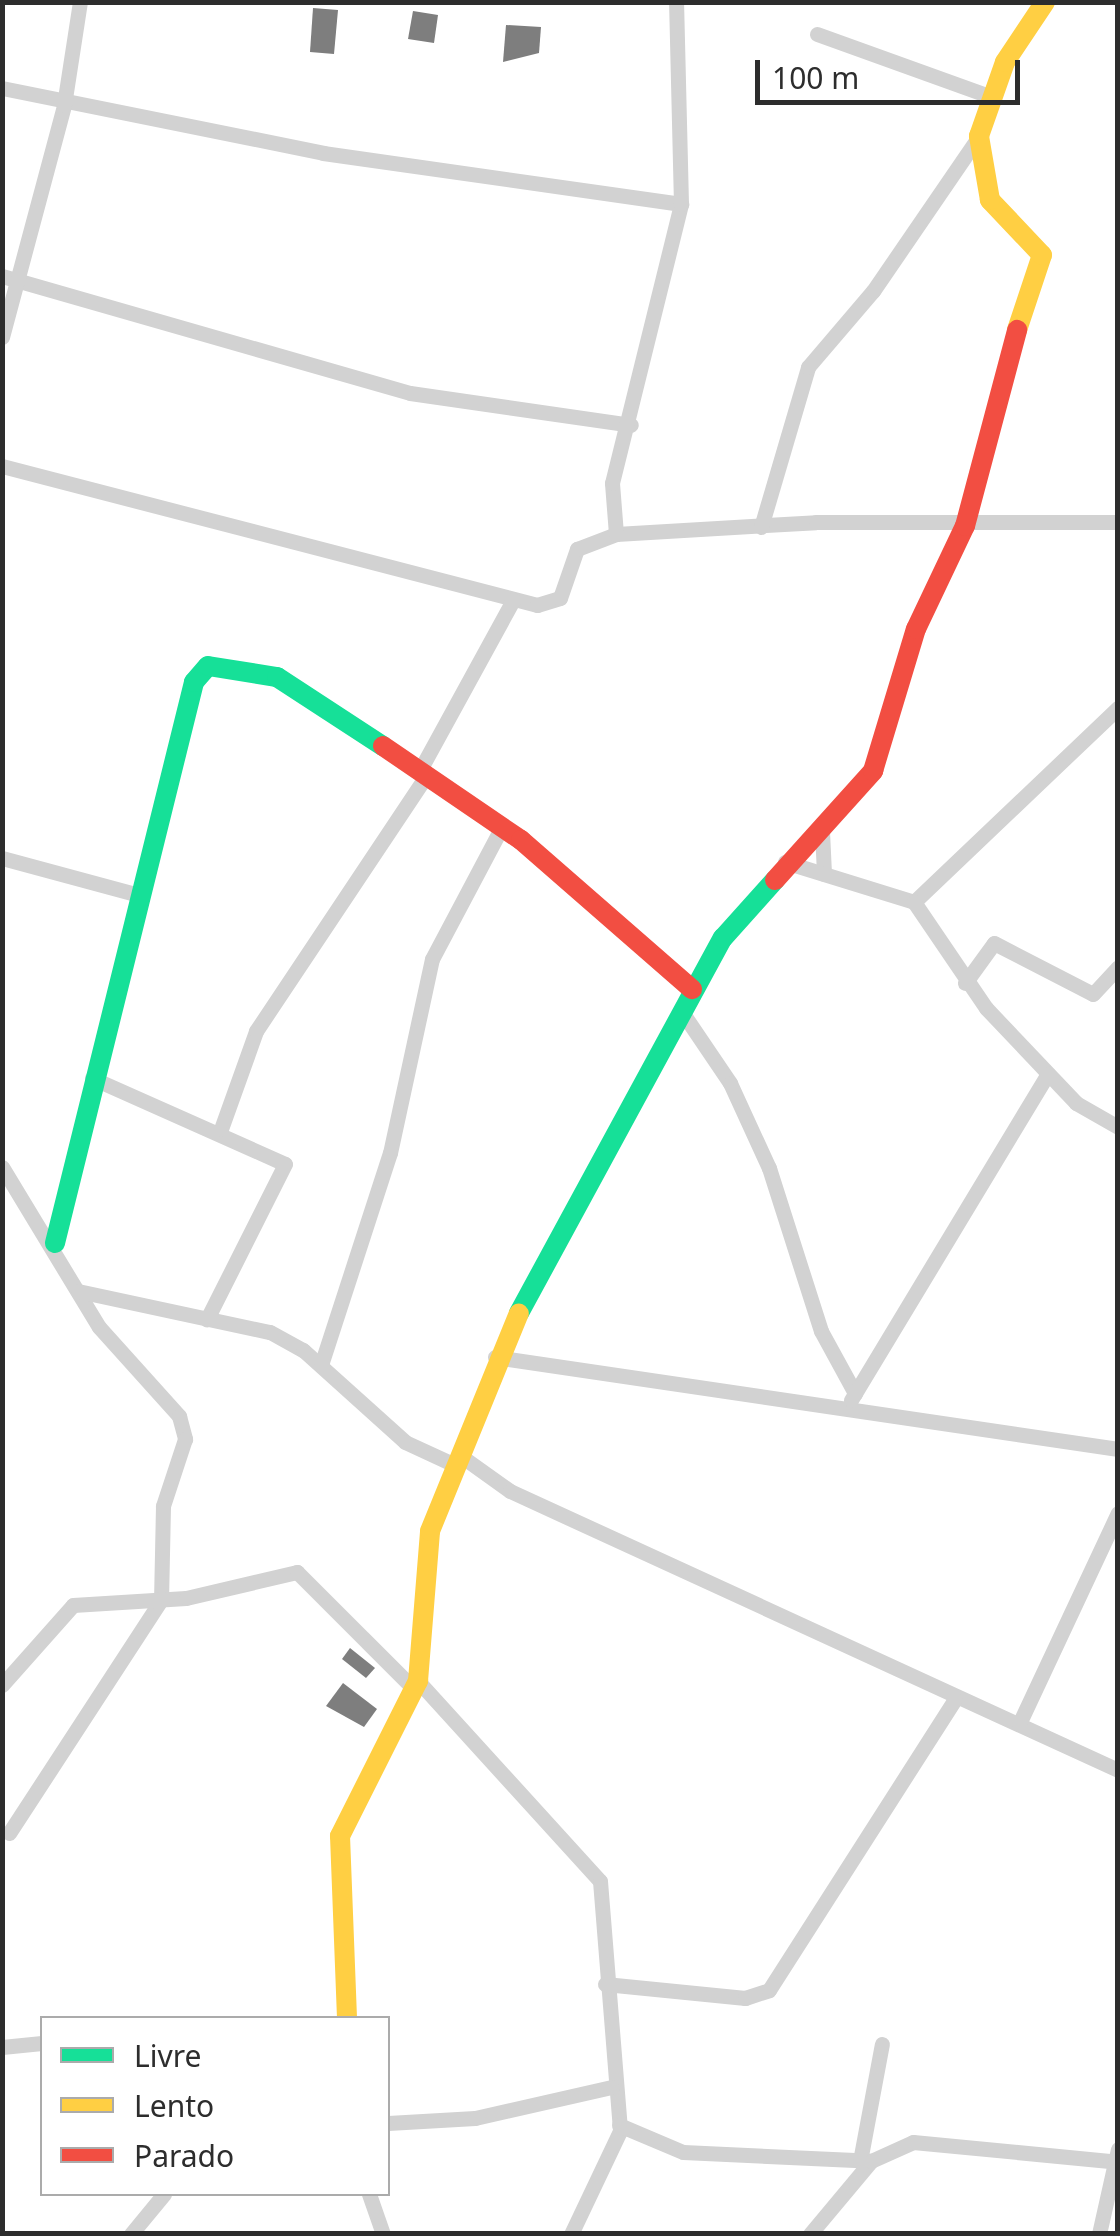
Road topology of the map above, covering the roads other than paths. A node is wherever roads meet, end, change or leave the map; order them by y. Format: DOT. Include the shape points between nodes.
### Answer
graph roads {
  1 [pos="80,2"];
  2 [pos="676,2"];
  3 [pos="1045,2"];
  4 [pos="816,34"];
  5 [pos="2,88"];
  6 [pos="988,96"];
  7 [pos="64,106"];
  8 [pos="979,136"];
  9 [pos="681,204"];
  10 [pos="10,278"];
  11 [pos="2,337"];
  12 [pos="631,425"];
  13 [pos="2,466"];
  14 [pos="1118,522"];
  15 [pos="965,526"];
  16 [pos="761,527"];
  17 [pos="616,534"];
  18 [pos="512,600"];
  19 [pos="1118,708"];
  20 [pos="423,772"];
  21 [pos="502,828"];
  22 [pos="822,831"];
  23 [pos="2,858"];
  24 [pos="785,862"];
  25 [pos="824,874"];
  26 [pos="136,894"];
  27 [pos="914,902"];
  28 [pos="1118,967"];
  29 [pos="965,982"];
  30 [pos="692,989"];
  31 [pos="682,1012"];
  32 [pos="1048,1074"];
  33 [pos="92,1078"];
  34 [pos="1118,1127"];
  35 [pos="221,1128"];
  36 [pos="2,1167"];
  37 [pos="55,1243"];
  38 [pos="78,1291"];
  39 [pos="207,1319"];
  40 [pos="495,1357"];
  41 [pos="321,1365"];
  42 [pos="855,1392"];
  43 [pos="844,1413"];
  44 [pos="1118,1449"];
  45 [pos="459,1461"];
  46 [pos="1118,1512"];
  47 [pos="161,1600"];
  48 [pos="417,1685"];
  49 [pos="2,1686"];
  50 [pos="955,1698"];
  51 [pos="1019,1724"];
  52 [pos="1118,1770"];
  53 [pos="8,1833"];
  54 [pos="605,1984"];
  55 [pos="347,2016"];
  56 [pos="40,2043"];
  57 [pos="882,2044"];
  58 [pos="2,2047"];
  59 [pos="612,2087"];
  60 [pos="390,2123"];
  61 [pos="619,2125"];
  62 [pos="1114,2155"];
  63 [pos="865,2161"];
  64 [pos="162,2196"];
  65 [pos="370,2196"];
  66 [pos="131,2234"];
  67 [pos="383,2234"];
  68 [pos="571,2234"];
  69 [pos="810,2234"];
  70 [pos="1099,2234"];
  1 -- 7 [label="street"];
  2 -- 9 [label="street"];
  3 -- 6 [label="street"];
  4 -- 6 [label="street"];
  5 -- 7 [label="street"];
  6 -- 8 [label="street"];
  7 -- 9 [label="street"];
  7 -- 10 [label="street"];
  8 -- 15 [label="street" via="990,200 1042,256 988,415"];
  8 -- 16 [label="street" via="873,291 808,366"];
  9 -- 12 [label="street"];
  10 -- 11 [label="street"];
  10 -- 12 [label="street" via="410,394"];
  12 -- 17 [label="street" via="612,483"];
  13 -- 18 [label="street"];
  14 -- 15 [label="street"];
  15 -- 16 [label="street"];
  15 -- 22 [label="street" via="916,629 873,772"];
  16 -- 17 [label="street"];
  17 -- 18 [label="street" via="577,549 551,604"];
  18 -- 20 [label="street"];
  19 -- 27 [label="street"];
  20 -- 21 [label="street"];
  20 -- 26 [label="street" via="277,677 208,666 194,682"];
  20 -- 35 [label="street" via="256,1030"];
  21 -- 30 [label="street"];
  21 -- 41 [label="street" via="432,959 390,1153"];
  22 -- 24 [label="street"];
  22 -- 25 [label="street"];
  23 -- 26 [label="street"];
  24 -- 25 [label="street"];
  24 -- 30 [label="street"];
  25 -- 27 [label="street"];
  26 -- 33 [label="street"];
  27 -- 29 [label="street"];
  28 -- 29 [label="street" via="1093,994 994,943"];
  29 -- 32 [label="street"];
  30 -- 31 [label="street"];
  31 -- 40 [label="street"];
  31 -- 42 [label="street" via="730,1083 769,1168 821,1330"];
  32 -- 34 [label="street"];
  32 -- 42 [label="street"];
  33 -- 35 [label="street"];
  33 -- 37 [label="street"];
  35 -- 39 [label="street" via="286,1164"];
  36 -- 37 [label="street"];
  37 -- 38 [label="street"];
  38 -- 39 [label="street"];
  38 -- 47 [label="street" via="184,1425 163,1506"];
  39 -- 41 [label="street" via="270,1332"];
  40 -- 43 [label="street"];
  40 -- 45 [label="street"];
  41 -- 45 [label="street" via="405,1442"];
  42 -- 43 [label="street"];
  43 -- 44 [label="street"];
  45 -- 48 [label="street" via="422,1570"];
  45 -- 50 [label="street" via="510,1491"];
  46 -- 51 [label="street"];
  47 -- 48 [label="street" via="304,1573"];
  47 -- 49 [label="street" via="74,1605"];
  47 -- 53 [label="street"];
  48 -- 54 [label="street" via="593,1868"];
  48 -- 55 [label="street" via="340,1836"];
  50 -- 51 [label="street"];
  50 -- 54 [label="street" via="769,1990 746,1998"];
  51 -- 52 [label="street"];
  54 -- 59 [label="street"];
  56 -- 58 [label="street"];
  57 -- 63 [label="street"];
  59 -- 60 [label="street" via="475,2118"];
  59 -- 61 [label="street"];
  61 -- 63 [label="street" via="683,2152"];
  61 -- 68 [label="street"];
  62 -- 63 [label="street" via="913,2142"];
  62 -- 70 [label="street"];
  63 -- 69 [label="street"];
  64 -- 66 [label="street"];
  65 -- 67 [label="street"];
}
